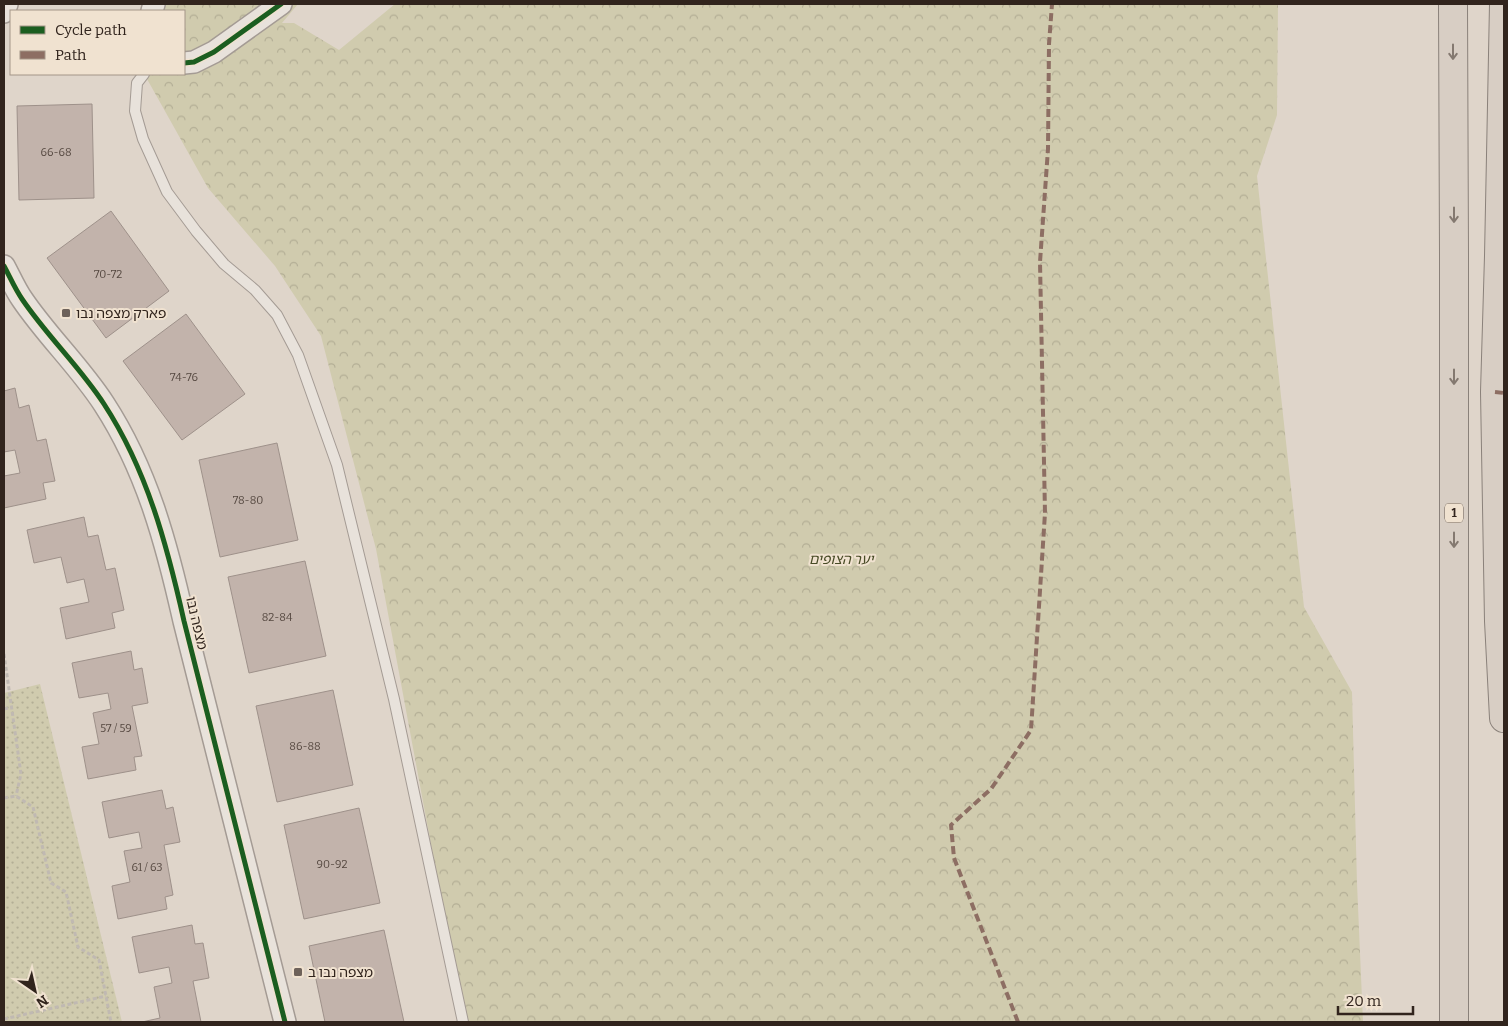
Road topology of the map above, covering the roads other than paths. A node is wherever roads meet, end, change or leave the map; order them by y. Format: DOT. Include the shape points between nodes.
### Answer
graph roads {
  1 [pos="7,4"];
  2 [pos="281,4"];
  3 [pos="1453,4"];
  4 [pos="1504,4"];
  5 [pos="4,12"];
  6 [pos="185,62"];
  7 [pos="143,75"];
  8 [pos="4,266"];
  9 [pos="1504,718"];
  10 [pos="285,1022"];
  11 [pos="463,1022"];
  12 [pos="1454,1022"];
  1 -- 5 [label="street"];
  2 -- 6 [label="street" via="214,52 194,62"];
  3 -- 12 [label="highway, 1, one-way"];
  4 -- 9 [label="highway" via="1495,392"];
  7 -- 11 [label="lane" via="138,83 136,111 143,139 167,192 224,264 255,290 277,315 298,355 331,447 394,699"];
  8 -- 10 [label="street, מצפה נבו" via="22,299 103,403 126,440 143,478 172,566"];
}
